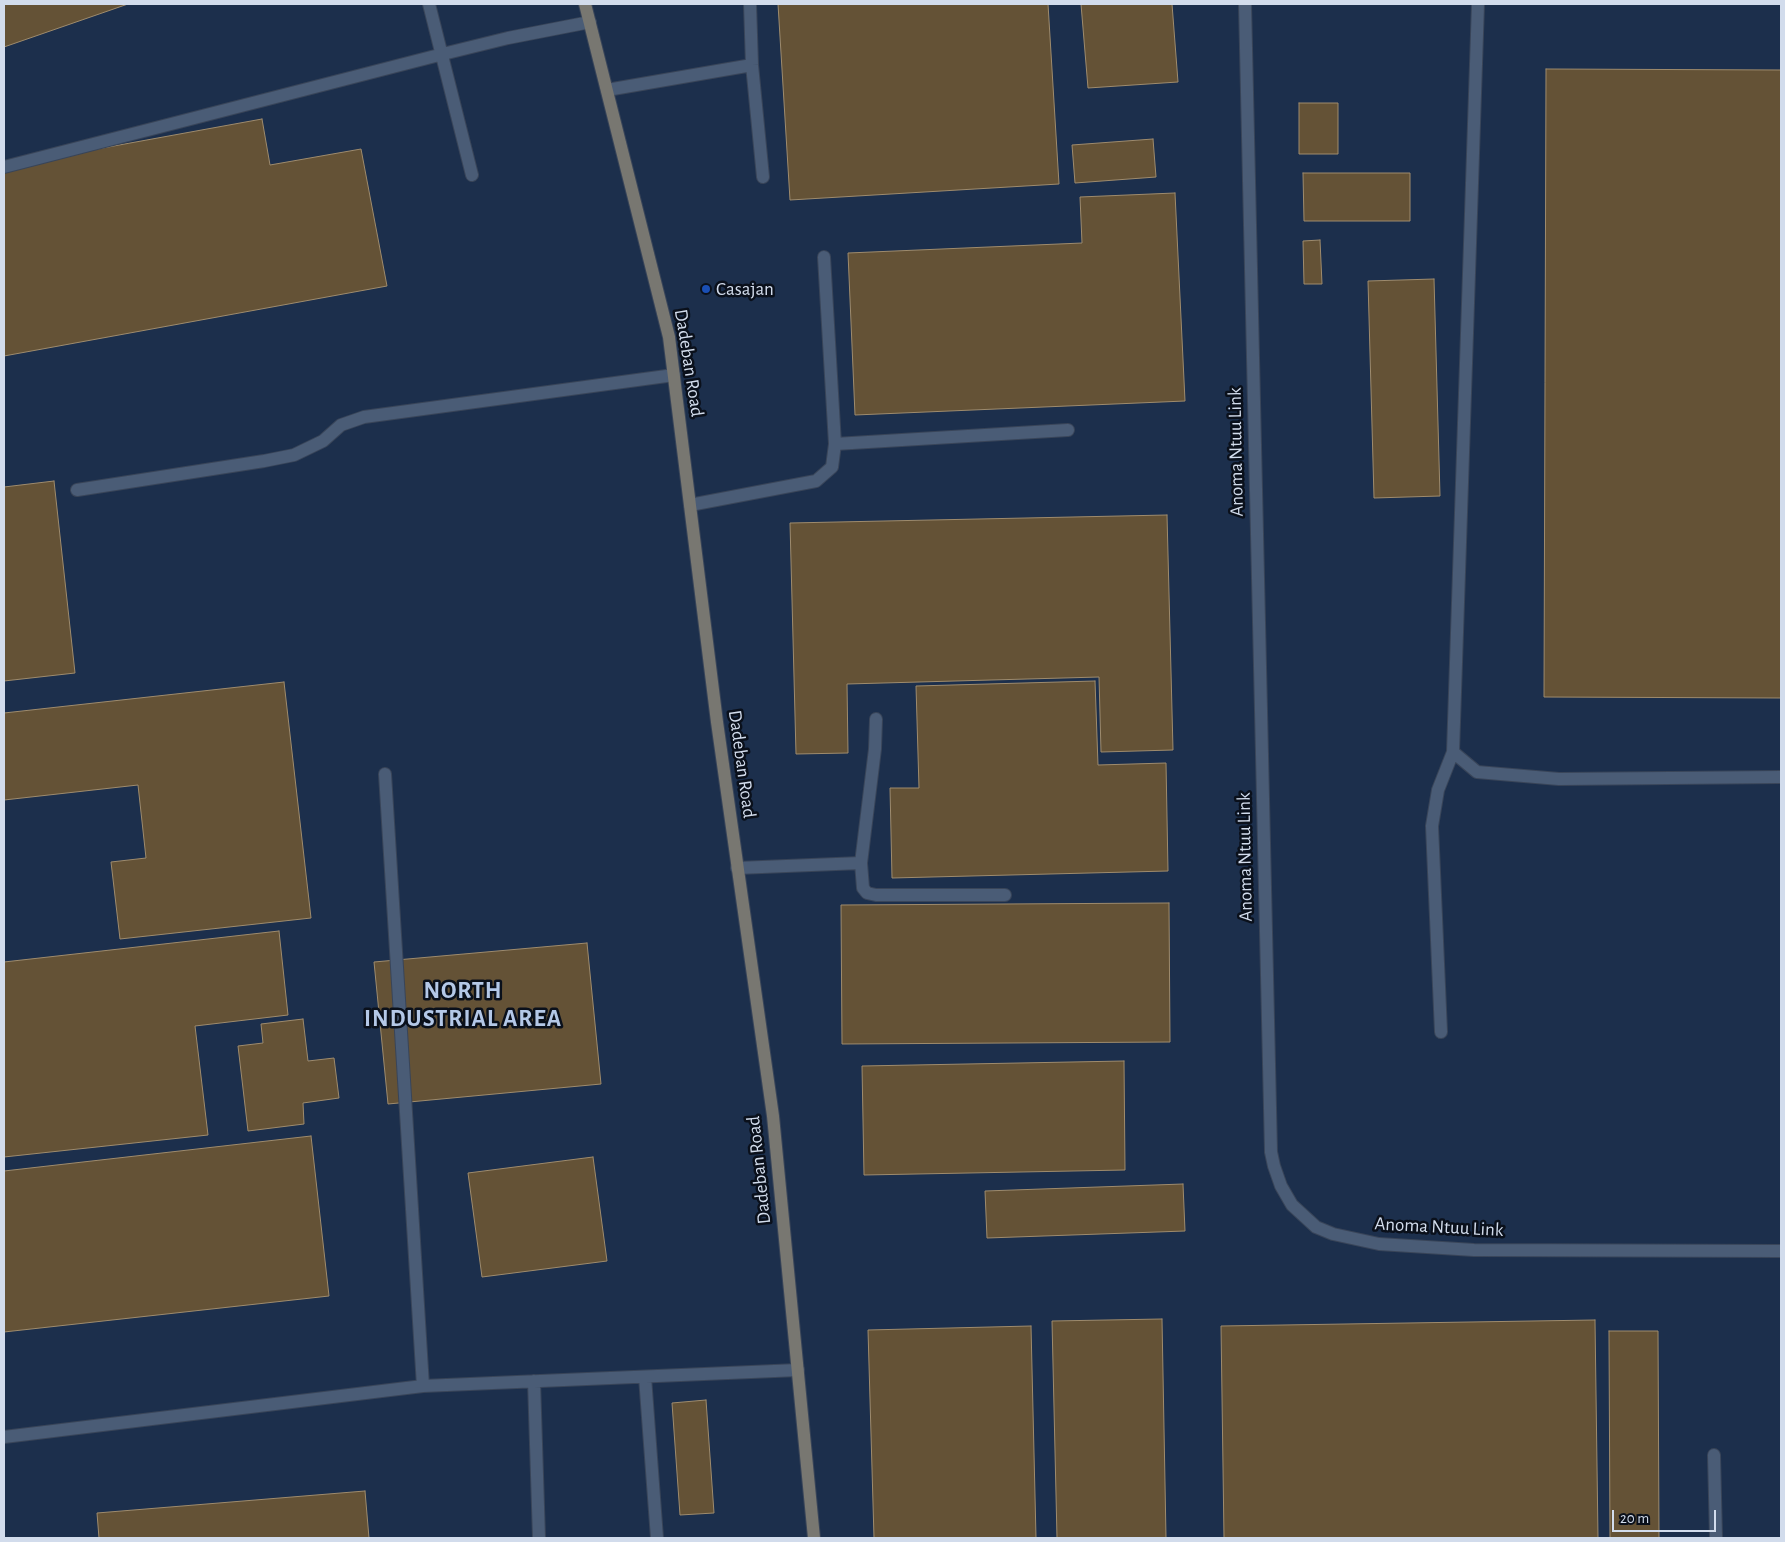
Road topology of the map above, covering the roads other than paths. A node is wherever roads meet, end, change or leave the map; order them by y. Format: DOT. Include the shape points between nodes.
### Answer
graph roads {
  1 [pos="429,4"];
  2 [pos="585,4"];
  3 [pos="750,4"];
  4 [pos="1245,4"];
  5 [pos="1478,4"];
  6 [pos="590,22"];
  7 [pos="443,54"];
  8 [pos="752,65"];
  9 [pos="607,90"];
  10 [pos="4,168"];
  11 [pos="472,175"];
  12 [pos="763,178"];
  13 [pos="824,257"];
  14 [pos="674,375"];
  15 [pos="1068,430"];
  16 [pos="835,444"];
  17 [pos="77,490"];
  18 [pos="690,505"];
  19 [pos="876,719"];
  20 [pos="1453,752"];
  21 [pos="385,774"];
  22 [pos="1781,777"];
  23 [pos="861,863"];
  24 [pos="737,868"];
  25 [pos="1005,895"];
  26 [pos="1441,1032"];
  27 [pos="1781,1251"];
  28 [pos="798,1370"];
  29 [pos="645,1377"];
  30 [pos="534,1381"];
  31 [pos="423,1386"];
  32 [pos="4,1437"];
  33 [pos="1714,1455"];
  34 [pos="540,1538"];
  35 [pos="657,1538"];
  36 [pos="814,1538"];
  37 [pos="1716,1538"];
  1 -- 7 [label="lane"];
  2 -- 6 [label="street, Dadeban Road"];
  3 -- 8 [label="lane"];
  4 -- 27 [label="lane, Anoma Ntuu Link" via="1271,1152 1281,1186 1292,1205 1316,1227 1378,1244 1474,1250"];
  5 -- 20 [label="lane"];
  6 -- 7 [label="lane"];
  6 -- 9 [label="street, Dadeban Road"];
  7 -- 10 [label="lane"];
  7 -- 11 [label="lane"];
  8 -- 9 [label="lane"];
  8 -- 12 [label="lane"];
  9 -- 14 [label="street, Dadeban Road" via="669,337"];
  13 -- 16 [label="lane"];
  14 -- 17 [label="lane" via="364,417 341,425 323,441 294,455"];
  14 -- 18 [label="street, Dadeban Road"];
  15 -- 16 [label="lane"];
  16 -- 18 [label="lane" via="832,467 816,482"];
  18 -- 24 [label="street, Dadeban Road"];
  19 -- 23 [label="lane"];
  20 -- 22 [label="lane" via="1477,772 1559,778"];
  20 -- 26 [label="lane" via="1438,790 1432,826"];
  21 -- 31 [label="lane"];
  23 -- 24 [label="lane"];
  23 -- 25 [label="lane" via="862,885 871,894"];
  24 -- 28 [label="street, Dadeban Road" via="773,1116"];
  28 -- 29 [label="lane"];
  28 -- 36 [label="street, Dadeban Road"];
  29 -- 30 [label="lane"];
  29 -- 35 [label="lane"];
  30 -- 31 [label="lane"];
  30 -- 34 [label="lane"];
  31 -- 32 [label="lane"];
  33 -- 37 [label="lane"];
}
